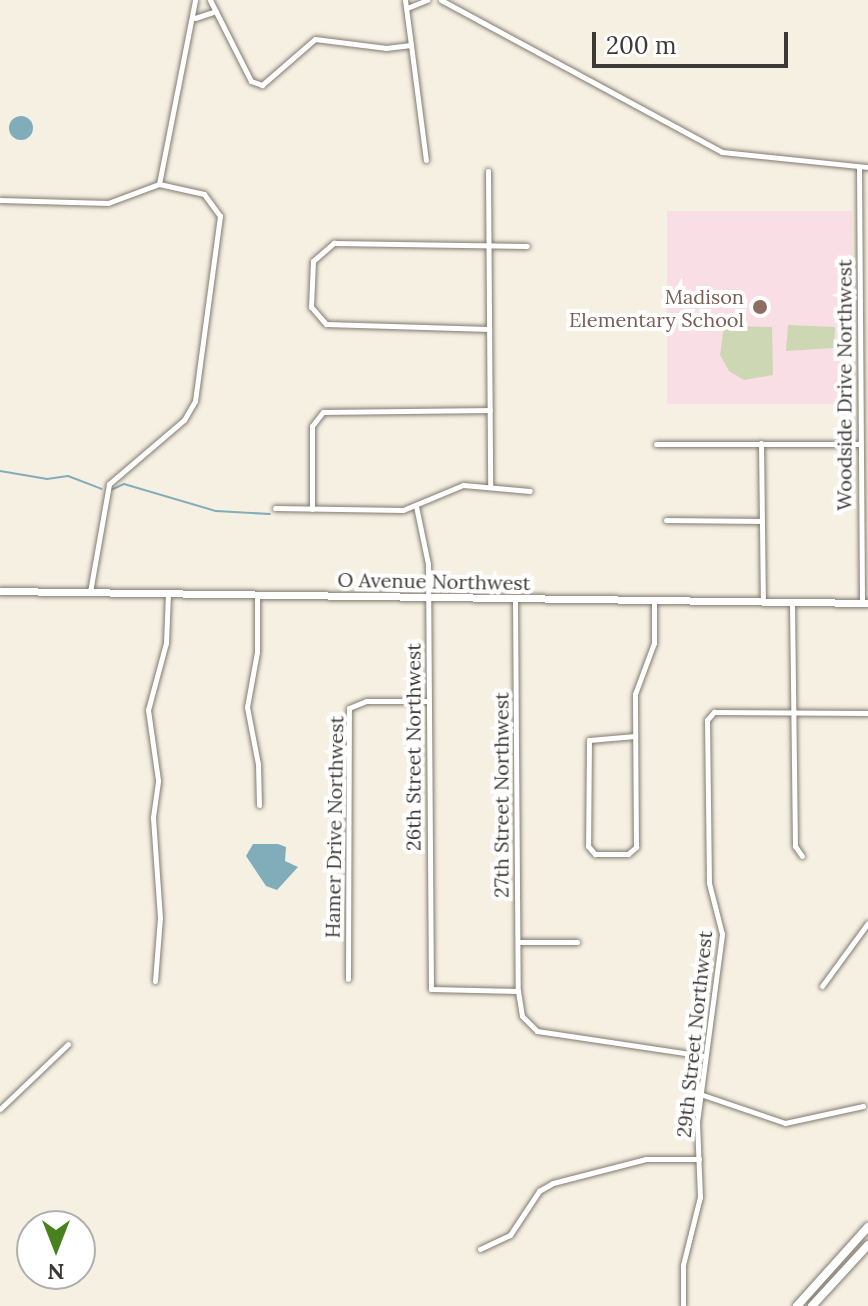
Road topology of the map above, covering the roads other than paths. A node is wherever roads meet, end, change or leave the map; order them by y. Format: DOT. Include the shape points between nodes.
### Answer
graph roads {
  1 [pos="195,0"];
  2 [pos="210,0"];
  3 [pos="405,0"];
  4 [pos="427,0"];
  5 [pos="441,0"];
  6 [pos="407,8"];
  7 [pos="216,11"];
  8 [pos="195,18"];
  9 [pos="411,45"];
  10 [pos="426,160"];
  11 [pos="868,167"];
  12 [pos="859,168"];
  13 [pos="488,171"];
  14 [pos="159,184"];
  15 [pos="0,200"];
  16 [pos="489,246"];
  17 [pos="527,246"];
  18 [pos="489,329"];
  19 [pos="490,410"];
  20 [pos="761,443"];
  21 [pos="656,444"];
  22 [pos="860,444"];
  23 [pos="490,485"];
  24 [pos="530,491"];
  25 [pos="416,506"];
  26 [pos="275,508"];
  27 [pos="312,509"];
  28 [pos="666,520"];
  29 [pos="762,521"];
  30 [pos="0,591"];
  31 [pos="90,592"];
  32 [pos="168,594"];
  33 [pos="257,594"];
  34 [pos="429,597"];
  35 [pos="515,598"];
  36 [pos="654,600"];
  37 [pos="763,601"];
  38 [pos="792,602"];
  39 [pos="865,602"];
  40 [pos="428,701"];
  41 [pos="793,713"];
  42 [pos="868,713"];
  43 [pos="635,736"];
  44 [pos="259,805"];
  45 [pos="802,856"];
  46 [pos="868,923"];
  47 [pos="518,942"];
  48 [pos="577,942"];
  49 [pos="348,979"];
  50 [pos="155,981"];
  51 [pos="822,986"];
  52 [pos="518,991"];
  53 [pos="68,1044"];
  54 [pos="705,1056"];
  55 [pos="700,1094"];
  56 [pos="863,1106"];
  57 [pos="0,1109"];
  58 [pos="699,1159"];
  59 [pos="868,1227"];
  60 [pos="868,1245"];
  61 [pos="480,1249"];
  62 [pos="683,1306"];
  63 [pos="797,1306"];
  64 [pos="812,1306"];
  1 -- 8 [label="street"];
  2 -- 7 [label="street"];
  3 -- 6 [label="street"];
  4 -- 6 [label="street"];
  5 -- 12 [label="street" via="722,152"];
  6 -- 9 [label="street"];
  7 -- 8 [label="street"];
  7 -- 9 [label="street" via="251,81 262,85 315,39 386,48"];
  8 -- 14 [label="street"];
  9 -- 10 [label="street"];
  11 -- 12 [label="street"];
  12 -- 22 [label="street, Woodside Drive Northwest"];
  13 -- 16 [label="street"];
  14 -- 15 [label="street" via="108,203"];
  14 -- 31 [label="street" via="204,194 220,216 195,401 184,420 109,484"];
  16 -- 17 [label="street"];
  16 -- 18 [label="street"];
  16 -- 18 [label="street" via="334,243 318,252 311,283 311,307 326,324"];
  18 -- 19 [label="street"];
  19 -- 23 [label="street"];
  19 -- 27 [label="street" via="332,410 314,421"];
  20 -- 21 [label="street"];
  20 -- 22 [label="street"];
  20 -- 29 [label="street"];
  22 -- 39 [label="street, Woodside Drive Northwest"];
  23 -- 24 [label="street"];
  23 -- 25 [label="street" via="449,487"];
  25 -- 27 [label="street"];
  25 -- 34 [label="street, 26th Street Northwest"];
  26 -- 27 [label="street"];
  28 -- 29 [label="street"];
  29 -- 37 [label="street"];
  30 -- 31 [label="street, O Avenue Northwest"];
  31 -- 32 [label="street, O Avenue Northwest"];
  32 -- 33 [label="street, O Avenue Northwest"];
  32 -- 50 [label="street" via="166,643 148,710 158,780 153,817 160,927"];
  33 -- 34 [label="street, O Avenue Northwest"];
  33 -- 44 [label="street" via="257,652 247,707"];
  34 -- 35 [label="street, O Avenue Northwest"];
  34 -- 40 [label="street, 26th Street Northwest"];
  35 -- 36 [label="street, O Avenue Northwest"];
  35 -- 47 [label="street, 27th Street Northwest"];
  36 -- 37 [label="street, O Avenue Northwest"];
  36 -- 43 [label="street" via="654,643 635,694"];
  37 -- 38 [label="street, O Avenue Northwest"];
  38 -- 39 [label="street, O Avenue Northwest"];
  38 -- 41 [label="street"];
  40 -- 49 [label="street, Hamer Drive Northwest" via="366,701 349,708"];
  40 -- 52 [label="street, 26th Street Northwest" via="431,989"];
  41 -- 42 [label="street"];
  41 -- 45 [label="street" via="795,846"];
  41 -- 54 [label="street, 29th Street Northwest" via="708,716 709,883 722,934"];
  43 -- 43 [label="street" via="635,850 595,854 588,846 588,744 596,736"];
  46 -- 51 [label="street"];
  47 -- 48 [label="street"];
  47 -- 52 [label="street, 27th Street Northwest"];
  52 -- 54 [label="street" via="522,1016 537,1031"];
  53 -- 57 [label="street"];
  54 -- 55 [label="street, 29th Street Northwest"];
  55 -- 56 [label="street" via="785,1123"];
  55 -- 58 [label="street, 29th Street Northwest"];
  58 -- 61 [label="street" via="646,1159 553,1183 539,1191 510,1235"];
  58 -- 62 [label="street, 29th Street Northwest" via="700,1197 683,1265"];
  59 -- 63 [label="main road"];
  60 -- 64 [label="main road"];
}
